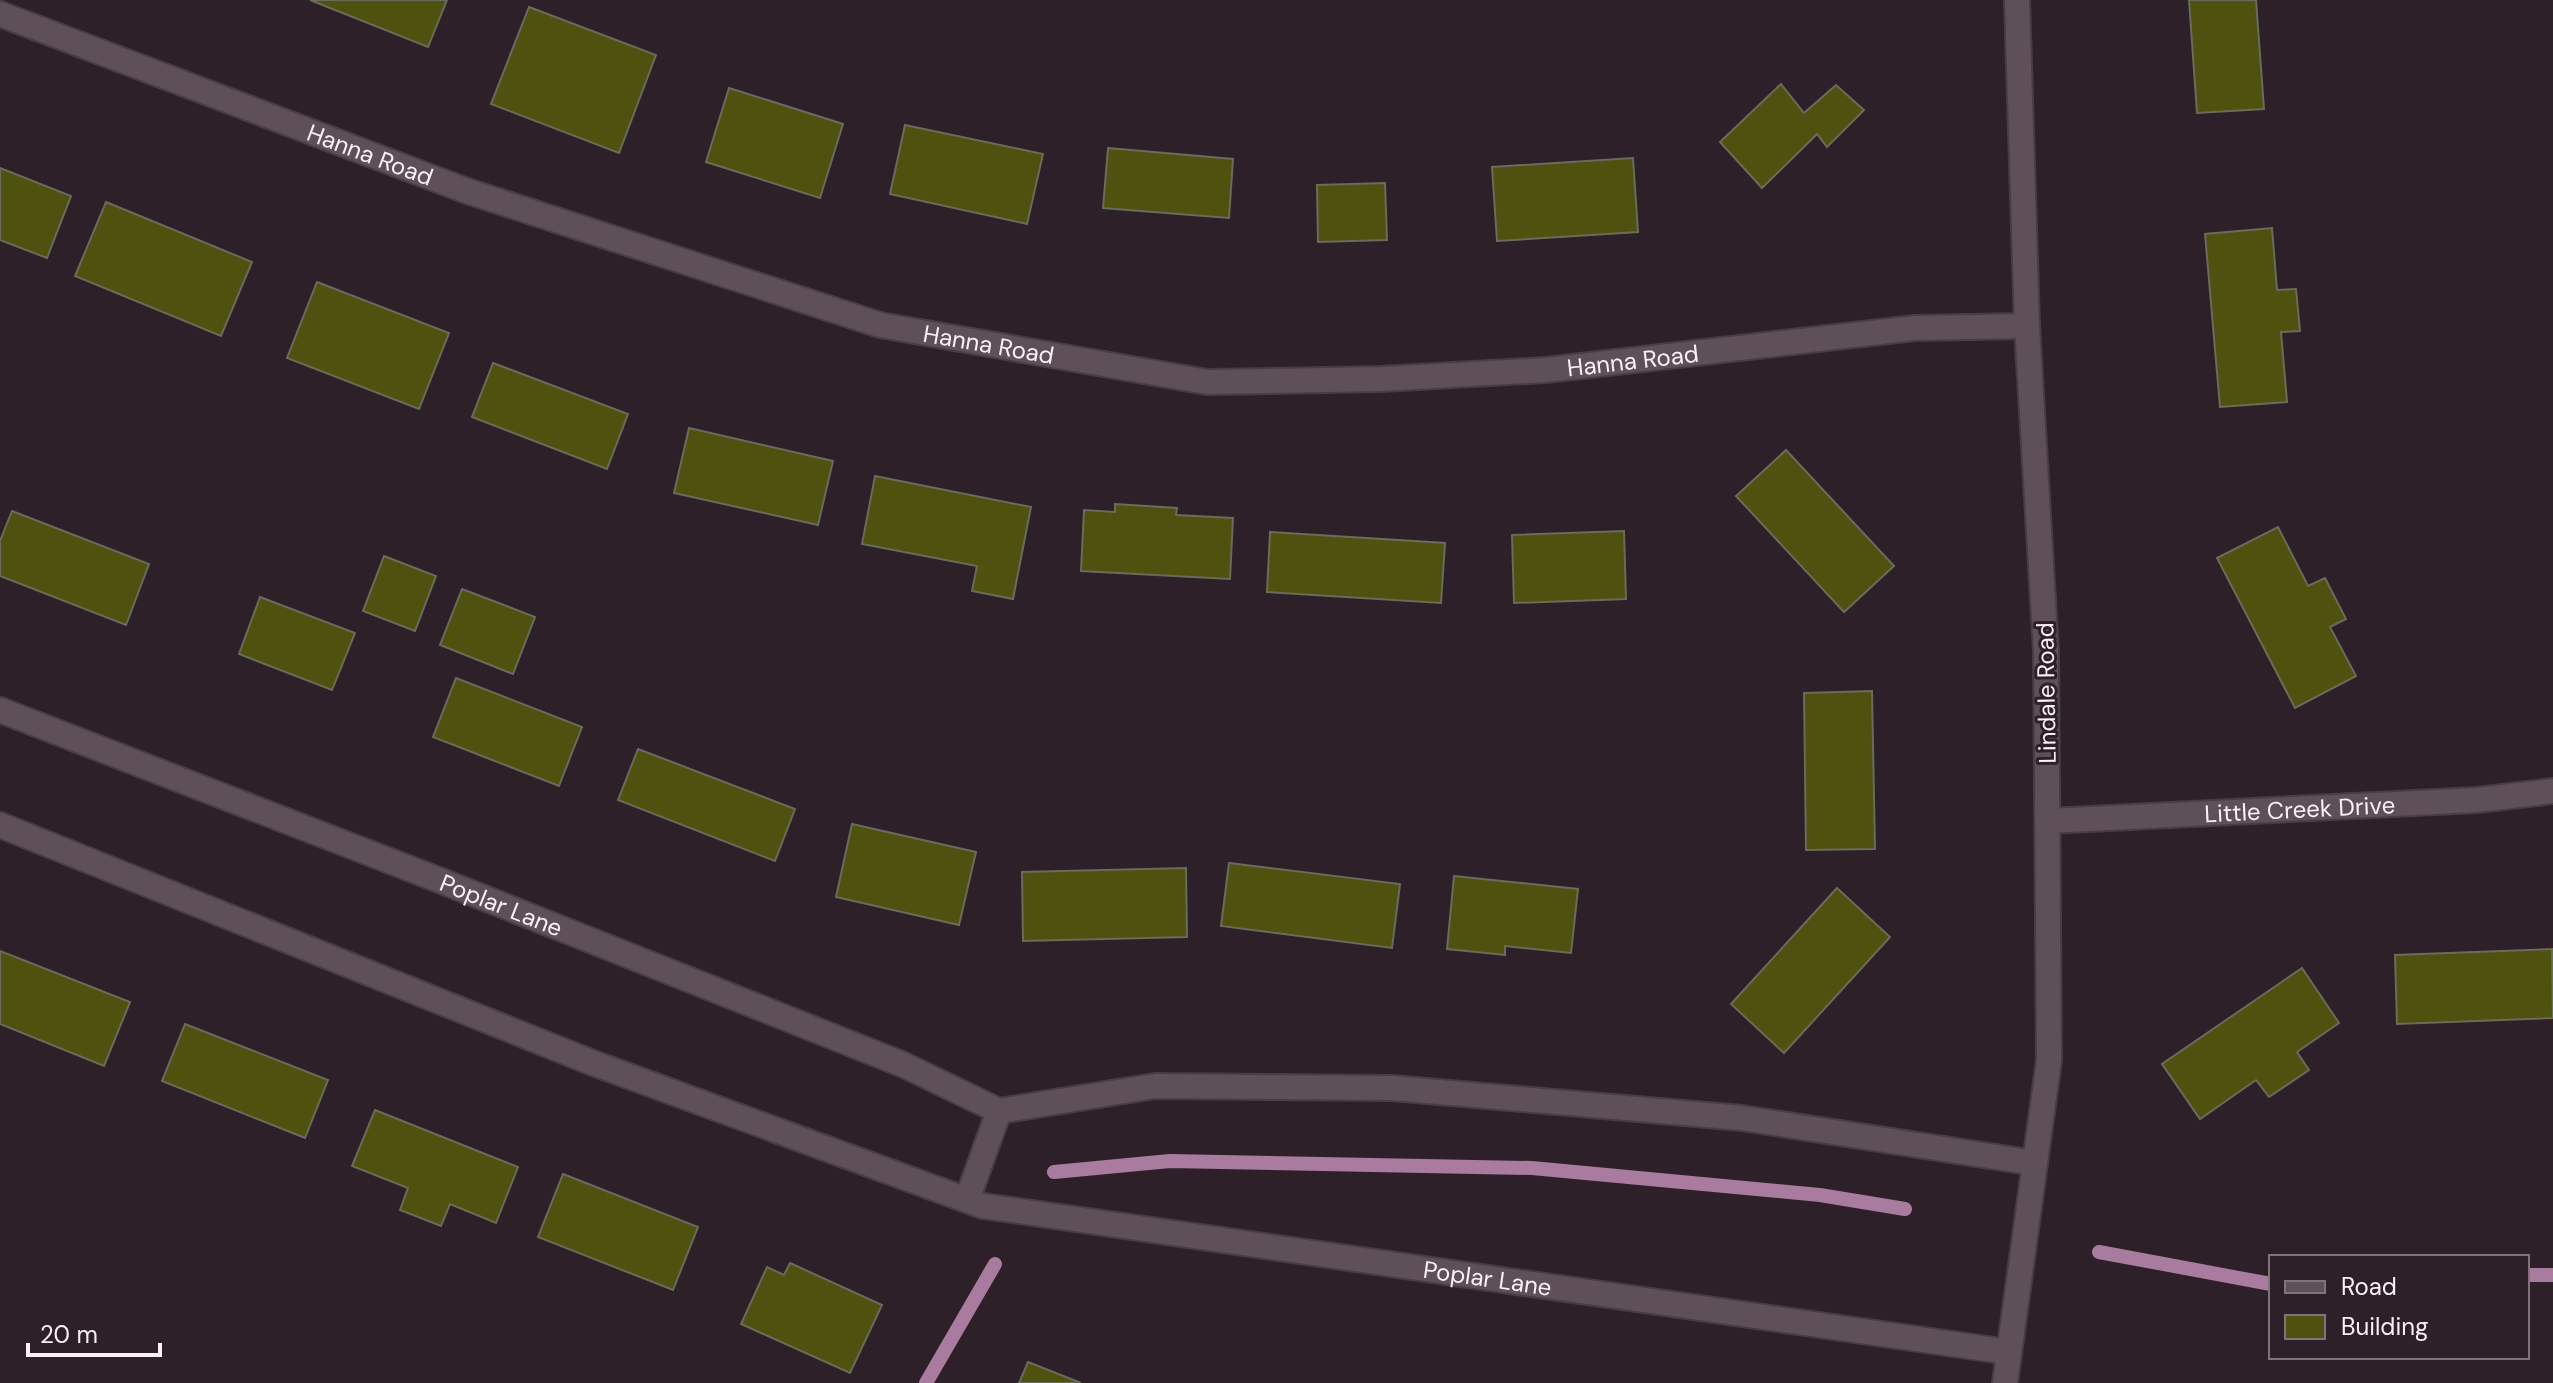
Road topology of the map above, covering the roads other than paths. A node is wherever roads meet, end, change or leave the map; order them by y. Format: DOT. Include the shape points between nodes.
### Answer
graph roads {
  1 [pos="2017,0"];
  2 [pos="0,14"];
  3 [pos="2027,326"];
  4 [pos="0,710"];
  5 [pos="2553,791"];
  6 [pos="2048,821"];
  7 [pos="0,825"];
  8 [pos="999,1111"];
  9 [pos="2035,1163"];
  10 [pos="967,1200"];
  11 [pos="2009,1352"];
  12 [pos="2005,1383"];
  1 -- 3 [label="street, Lindale Road"];
  2 -- 3 [label="street, Hanna Road" via="467,191 880,325 1207,382 1546,370 1915,328"];
  3 -- 6 [label="street, Lindale Road" via="2046,652"];
  4 -- 8 [label="street, Poplar Lane" via="904,1065"];
  5 -- 6 [label="street, Little Creek Drive" via="2477,800"];
  6 -- 9 [label="street, Lindale Road" via="2049,1060"];
  7 -- 10 [label="street, Poplar Lane" via="593,1063"];
  8 -- 9 [label="street" via="1155,1086 1392,1088 1742,1118"];
  8 -- 10 [label="street"];
  9 -- 11 [label="street, Lindale Road"];
  10 -- 11 [label="street, Poplar Lane"];
  11 -- 12 [label="street, Lindale Road"];
}
